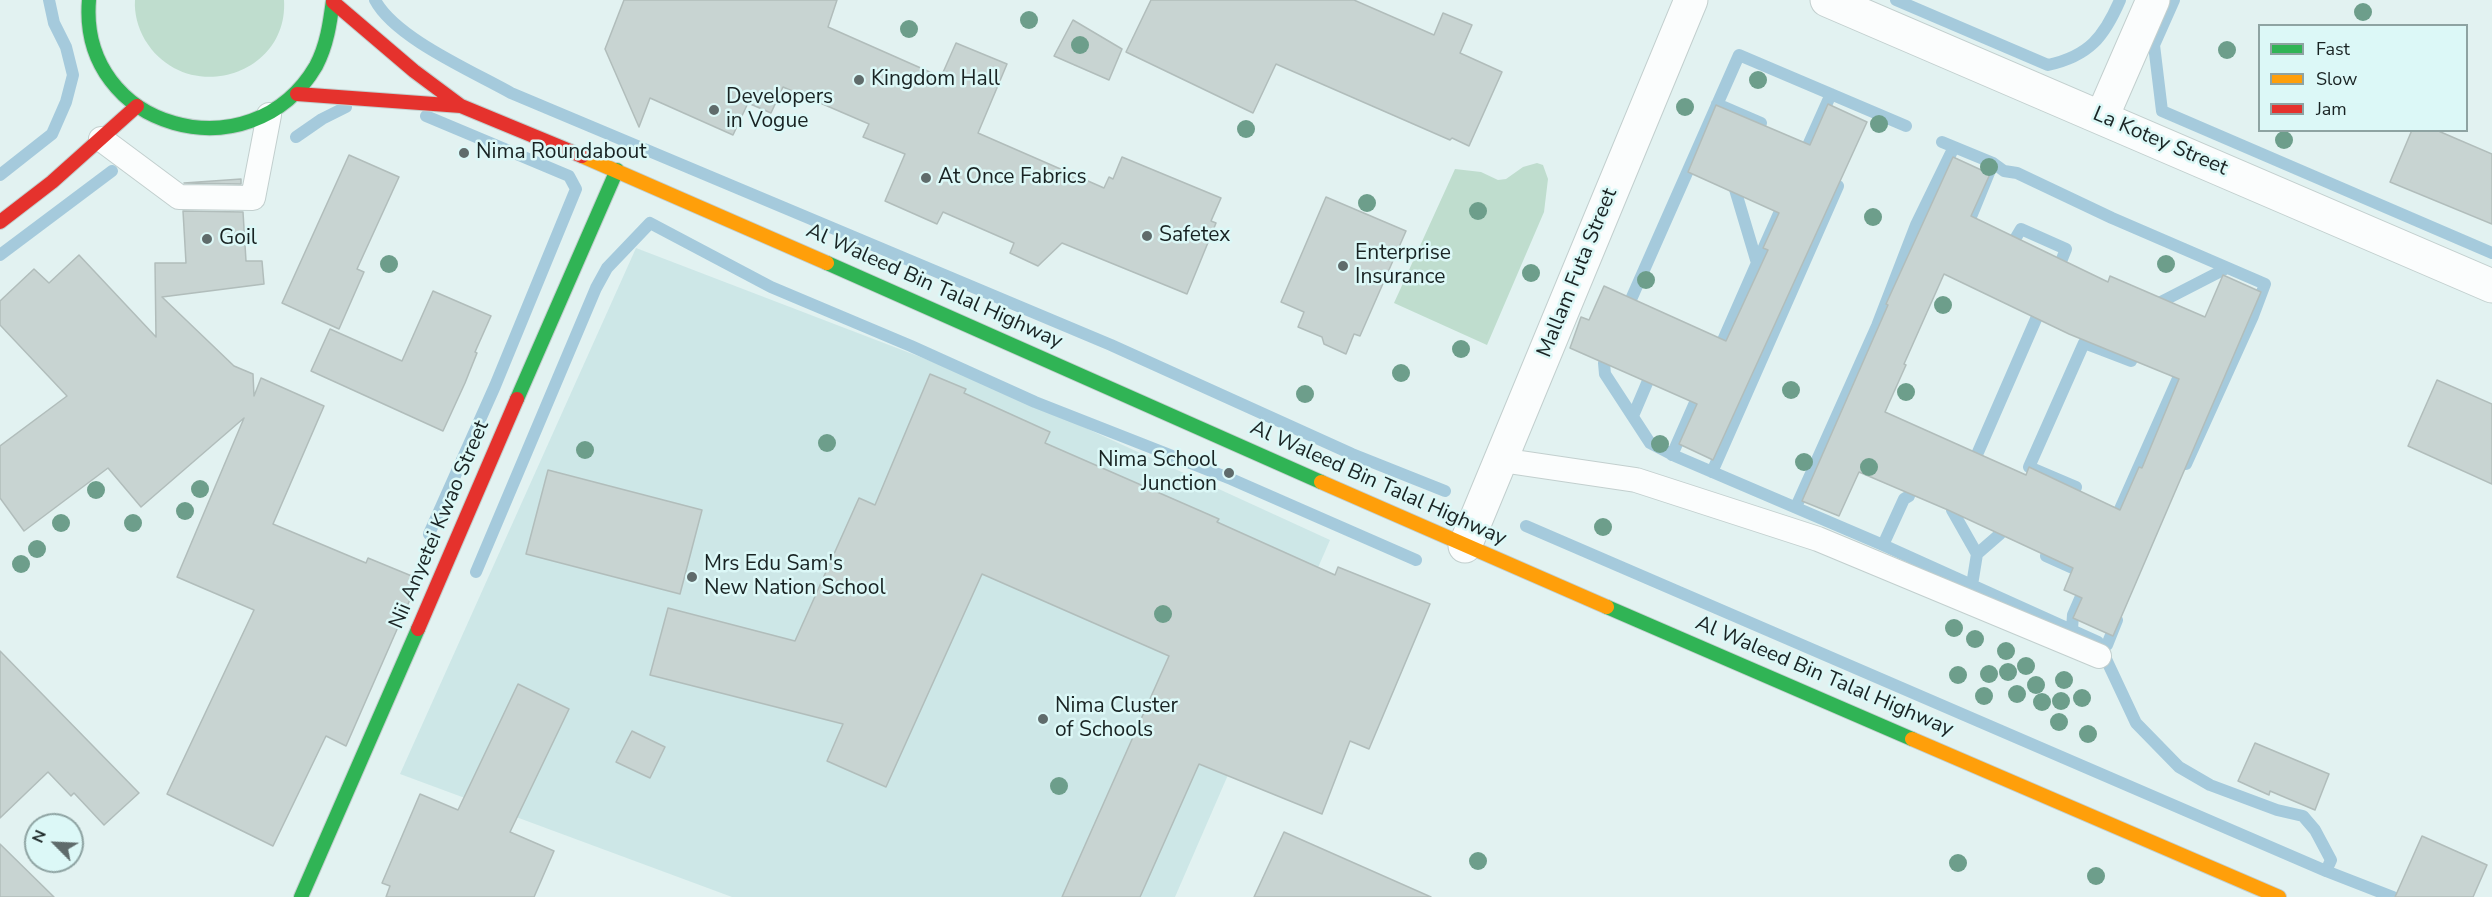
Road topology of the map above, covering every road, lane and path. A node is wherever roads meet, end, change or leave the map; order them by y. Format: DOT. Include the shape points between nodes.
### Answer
graph roads {
  1 [pos="89,0"];
  2 [pos="1691,0"];
  3 [pos="1827,0"];
  4 [pos="2153,0"];
  5 [pos="333,1"];
  6 [pos="297,94"];
  7 [pos="137,106"];
  8 [pos="461,106"];
  9 [pos="269,115"];
  10 [pos="2102,117"];
  11 [pos="100,139"];
  12 [pos="617,170"];
  13 [pos="0,222"];
  14 [pos="2492,286"];
  15 [pos="1501,460"];
  16 [pos="1465,546"];
  17 [pos="2099,656"];
  18 [pos="301,897"];
  19 [pos="2279,897"];
  1 -- 7 [label="street" via="87,13 94,49 111,81"];
  2 -- 15 [label="street, Mallam Futa Street"];
  3 -- 10 [label="street, La Kotey Street"];
  4 -- 10 [label="street"];
  5 -- 6 [label="street" via="330,35 317,67"];
  5 -- 8 [label="street, Al Waleed Bin Talal Highway"];
  6 -- 8 [label="street, Al Waleed Bin Talal Highway"];
  6 -- 9 [label="street"];
  7 -- 9 [label="street" via="167,122 201,130 236,128"];
  7 -- 11 [label="street"];
  8 -- 12 [label="street, Al Waleed Bin Talal Highway"];
  9 -- 11 [label="lane" via="253,198 179,197"];
  10 -- 14 [label="street, La Kotey Street"];
  11 -- 13 [label="street"];
  12 -- 16 [label="street, Al Waleed Bin Talal Highway"];
  12 -- 18 [label="street, Nii Anyetei Kwao Street"];
  15 -- 16 [label="street, Mallam Futa Street"];
  15 -- 17 [label="lane" via="1648,483 1818,539"];
  16 -- 19 [label="street, Al Waleed Bin Talal Highway"];
}
